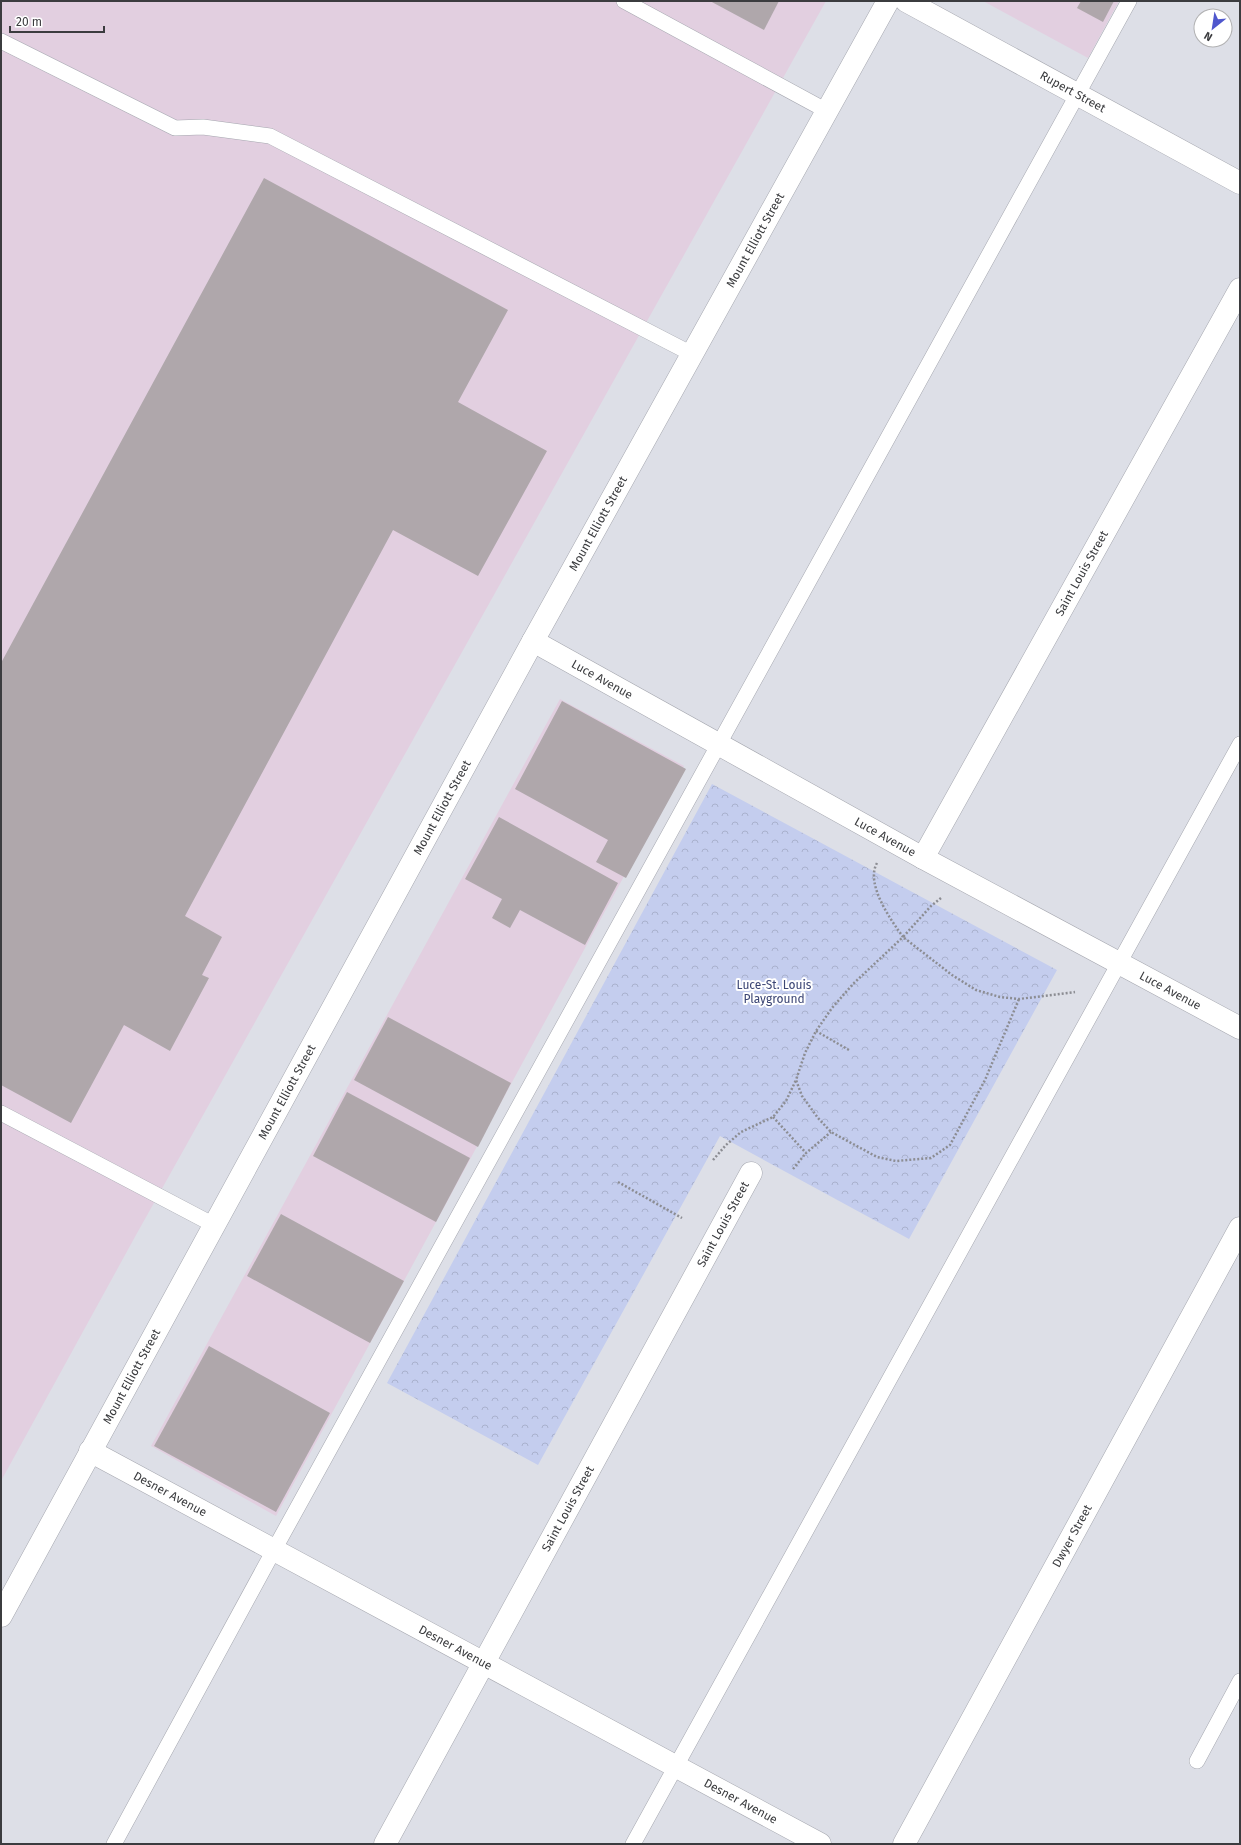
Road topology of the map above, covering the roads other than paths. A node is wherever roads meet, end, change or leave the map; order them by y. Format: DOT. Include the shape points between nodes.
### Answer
graph roads {
  1 [pos="624,1"];
  2 [pos="888,1"];
  3 [pos="906,1"];
  4 [pos="1129,1"];
  5 [pos="1,41"];
  6 [pos="1078,95"];
  7 [pos="827,111"];
  8 [pos="1240,183"];
  9 [pos="1240,289"];
  10 [pos="692,354"];
  11 [pos="533,641"];
  12 [pos="1240,744"];
  13 [pos="719,746"];
  14 [pos="923,858"];
  15 [pos="1120,962"];
  16 [pos="1240,1028"];
  17 [pos="1,1113"];
  18 [pos="751,1173"];
  19 [pos="214,1224"];
  20 [pos="1240,1228"];
  21 [pos="90,1451"];
  22 [pos="274,1550"];
  23 [pos="1,1616"];
  24 [pos="484,1663"];
  25 [pos="1240,1681"];
  26 [pos="1197,1761"];
  27 [pos="675,1766"];
  28 [pos="114,1844"];
  29 [pos="385,1844"];
  30 [pos="633,1844"];
  31 [pos="820,1844"];
  32 [pos="904,1844"];
  1 -- 7 [label="lane"];
  2 -- 7 [label="street, Mount Elliott Street"];
  3 -- 6 [label="street, Rupert Street"];
  4 -- 6 [label="lane"];
  5 -- 10 [label="lane" via="175,128 203,128 270,136"];
  6 -- 8 [label="street, Rupert Street"];
  6 -- 13 [label="lane"];
  7 -- 10 [label="street, Mount Elliott Street"];
  9 -- 14 [label="street, Saint Louis Street"];
  10 -- 11 [label="street, Mount Elliott Street"];
  11 -- 13 [label="street, Luce Avenue"];
  11 -- 19 [label="street, Mount Elliott Street"];
  12 -- 15 [label="lane"];
  13 -- 14 [label="street, Luce Avenue"];
  13 -- 22 [label="lane"];
  14 -- 15 [label="street, Luce Avenue"];
  15 -- 16 [label="street, Luce Avenue"];
  15 -- 27 [label="lane"];
  17 -- 19 [label="lane"];
  18 -- 24 [label="street, Saint Louis Street"];
  19 -- 21 [label="street, Mount Elliott Street"];
  20 -- 32 [label="street, Dwyer Street"];
  21 -- 22 [label="street, Desner Avenue"];
  21 -- 23 [label="street, Mount Elliott Street"];
  22 -- 24 [label="street, Desner Avenue"];
  22 -- 28 [label="lane"];
  24 -- 27 [label="street, Desner Avenue"];
  24 -- 29 [label="street, Saint Louis Street"];
  25 -- 26 [label="lane"];
  27 -- 30 [label="lane"];
  27 -- 31 [label="street, Desner Avenue"];
}
